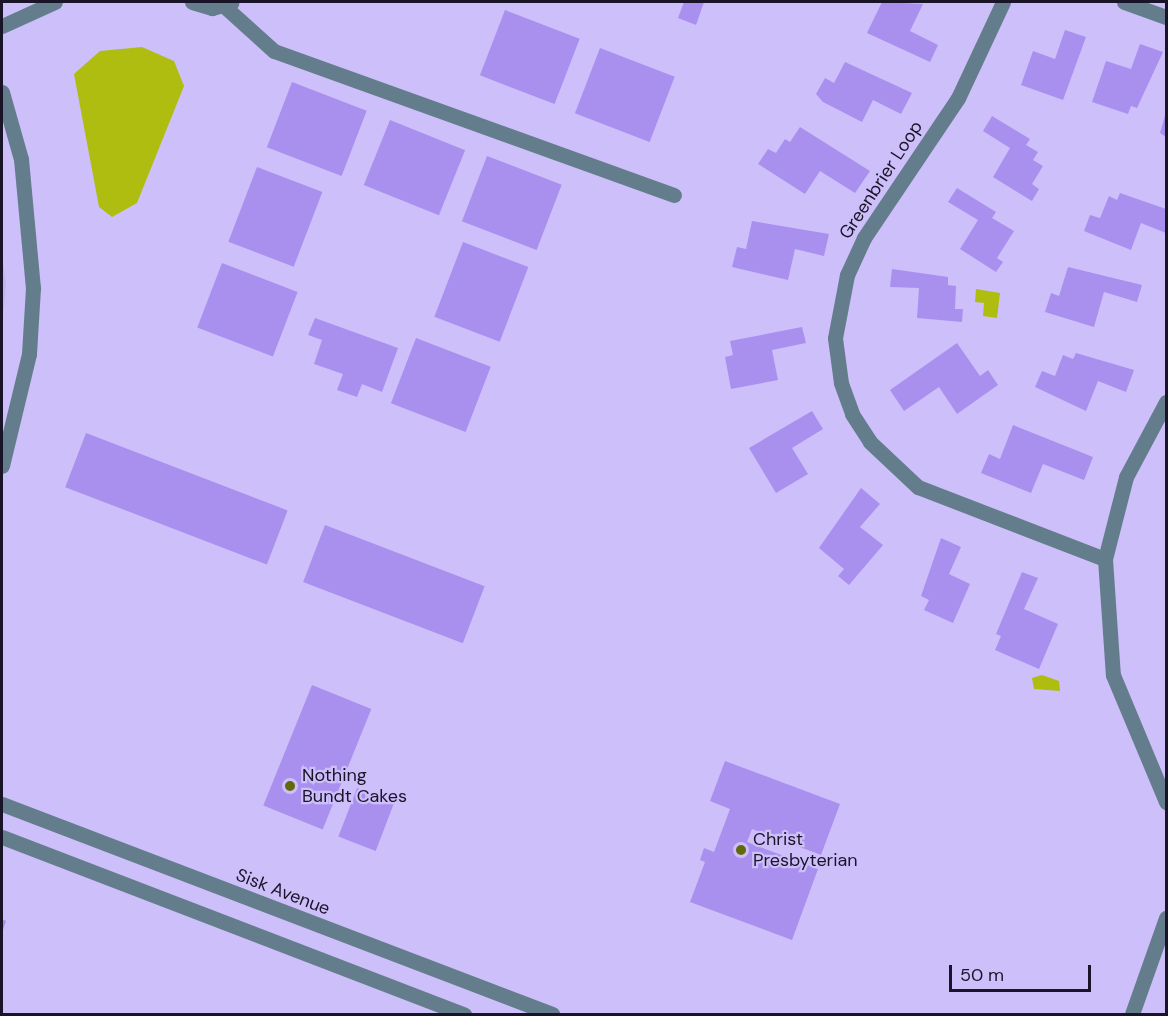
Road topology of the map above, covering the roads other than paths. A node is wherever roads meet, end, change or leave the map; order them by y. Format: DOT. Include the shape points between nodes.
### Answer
graph roads {
  1 [pos="55,2"];
  2 [pos="192,2"];
  3 [pos="1003,2"];
  4 [pos="1124,2"];
  5 [pos="229,4"];
  6 [pos="1167,17"];
  7 [pos="2,26"];
  8 [pos="2,92"];
  9 [pos="674,195"];
  10 [pos="1167,402"];
  11 [pos="2,466"];
  12 [pos="1106,560"];
  13 [pos="1167,802"];
  14 [pos="2,804"];
  15 [pos="2,837"];
  16 [pos="1167,918"];
  17 [pos="464,1014"];
  18 [pos="552,1014"];
  19 [pos="1132,1014"];
  1 -- 7 [label="street"];
  2 -- 5 [label="street"];
  3 -- 12 [label="street, Greenbrier Loop" via="958,98 864,238 847,275 835,338 841,383 852,414 870,442 918,488"];
  4 -- 6 [label="street"];
  5 -- 9 [label="street" via="274,51"];
  8 -- 11 [label="street" via="21,159 33,288 29,354"];
  10 -- 12 [label="street" via="1126,477"];
  12 -- 13 [label="street" via="1113,675"];
  14 -- 18 [label="street, Sisk Avenue"];
  15 -- 17 [label="street"];
  16 -- 19 [label="street"];
}
